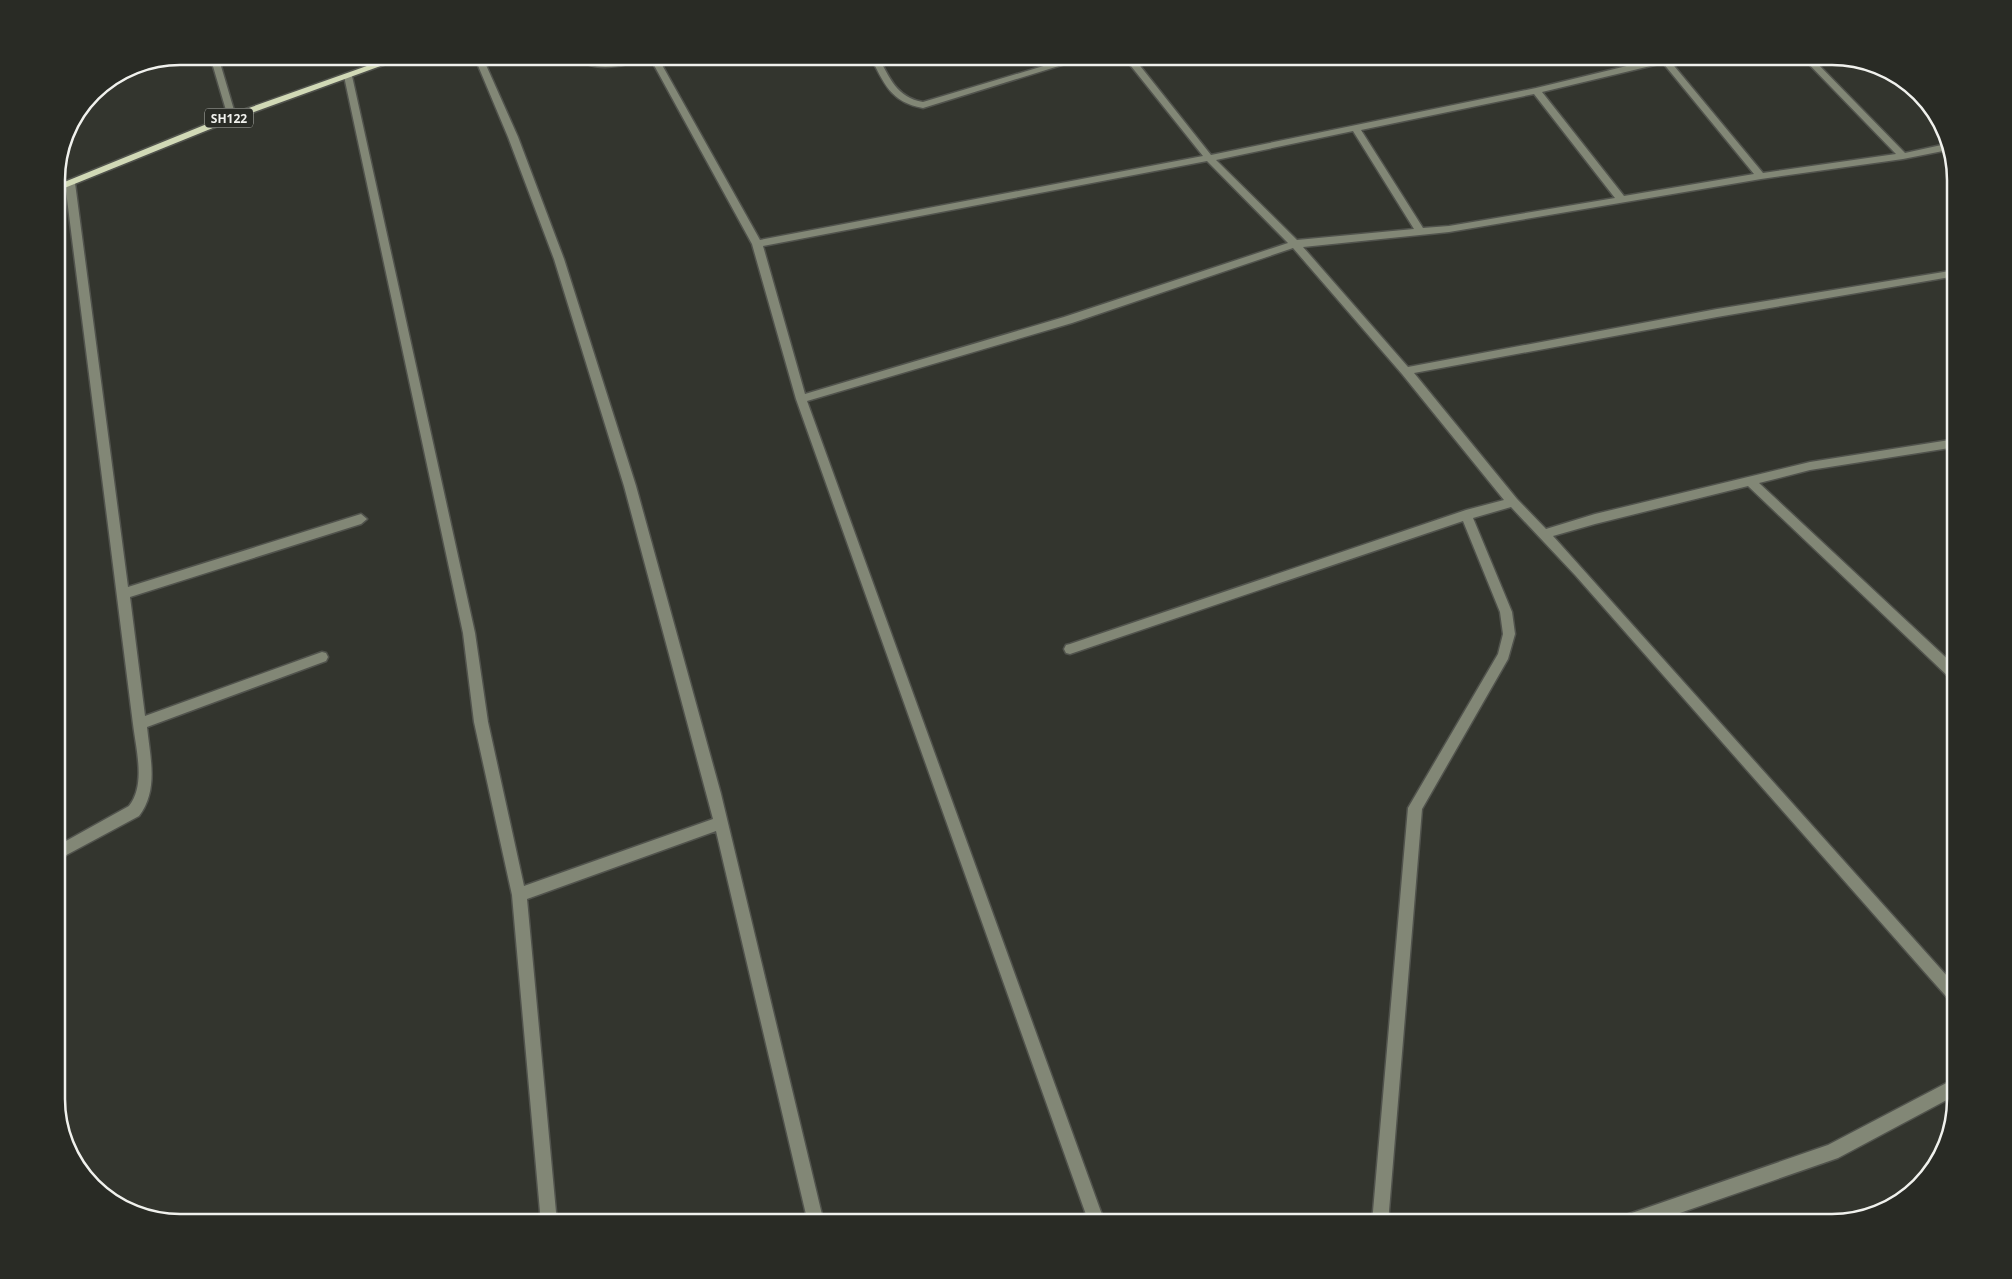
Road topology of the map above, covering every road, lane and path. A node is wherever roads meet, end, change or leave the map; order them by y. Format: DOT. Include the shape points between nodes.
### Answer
graph roads {
  1 [pos="217,65"];
  2 [pos="375,65"];
  3 [pos="482,65"];
  4 [pos="658,65"];
  5 [pos="879,65"];
  6 [pos="1057,65"];
  7 [pos="1134,65"];
  8 [pos="1644,65"];
  9 [pos="1669,65"];
  10 [pos="1814,65"];
  11 [pos="348,76"];
  12 [pos="1536,91"];
  13 [pos="232,117"];
  14 [pos="1356,128"];
  15 [pos="1942,148"];
  16 [pos="1903,156"];
  17 [pos="1209,158"];
  18 [pos="1761,176"];
  19 [pos="70,183"];
  20 [pos="65,185"];
  21 [pos="1623,200"];
  22 [pos="1421,233"];
  23 [pos="757,244"];
  24 [pos="1295,244"];
  25 [pos="1947,275"];
  26 [pos="1406,371"];
  27 [pos="801,398"];
  28 [pos="1947,444"];
  29 [pos="1750,481"];
  30 [pos="1514,502"];
  31 [pos="1466,515"];
  32 [pos="362,518"];
  33 [pos="1545,534"];
  34 [pos="123,594"];
  35 [pos="1070,649"];
  36 [pos="322,658"];
  37 [pos="1947,667"];
  38 [pos="140,724"];
  39 [pos="721,823"];
  40 [pos="65,848"];
  41 [pos="519,895"];
  42 [pos="1947,987"];
  43 [pos="1947,1091"];
  44 [pos="549,1214"];
  45 [pos="814,1214"];
  46 [pos="1095,1214"];
  47 [pos="1381,1214"];
  48 [pos="1652,1214"];
  1 -- 13 [label="street"];
  2 -- 11 [label="main road, SH122"];
  3 -- 39 [label="street" via="514,137 559,259 630,486"];
  4 -- 23 [label="street"];
  5 -- 6 [label="street" via="896,96 923,105"];
  7 -- 17 [label="street"];
  8 -- 12 [label="street"];
  9 -- 18 [label="street"];
  10 -- 16 [label="street"];
  11 -- 13 [label="main road, SH122"];
  11 -- 41 [label="street" via="469,633 481,722"];
  12 -- 14 [label="street"];
  12 -- 21 [label="street"];
  13 -- 19 [label="main road, SH122"];
  14 -- 17 [label="street"];
  14 -- 22 [label="street"];
  15 -- 16 [label="street"];
  16 -- 18 [label="street"];
  17 -- 23 [label="street"];
  17 -- 24 [label="street"];
  18 -- 21 [label="street"];
  19 -- 20 [label="main road, SH122"];
  19 -- 34 [label="street"];
  21 -- 22 [label="street"];
  22 -- 24 [label="street"];
  23 -- 27 [label="street"];
  24 -- 26 [label="street"];
  24 -- 27 [label="street" via="1068,320"];
  25 -- 26 [label="street"];
  26 -- 30 [label="street"];
  27 -- 46 [label="street"];
  28 -- 29 [label="street" via="1810,466"];
  29 -- 33 [label="street"];
  29 -- 37 [label="street"];
  30 -- 31 [label="street"];
  30 -- 33 [label="street"];
  31 -- 35 [label="street"];
  31 -- 47 [label="street" via="1506,612 1509,634 1504,655 1414,808"];
  32 -- 34 [label="street"];
  33 -- 42 [label="street"];
  34 -- 38 [label="street"];
  36 -- 38 [label="street"];
  38 -- 40 [label="street" via="145,788 141,806"];
  39 -- 41 [label="street"];
  39 -- 45 [label="street"];
  41 -- 44 [label="street"];
  43 -- 48 [label="street" via="1832,1152"];
}
